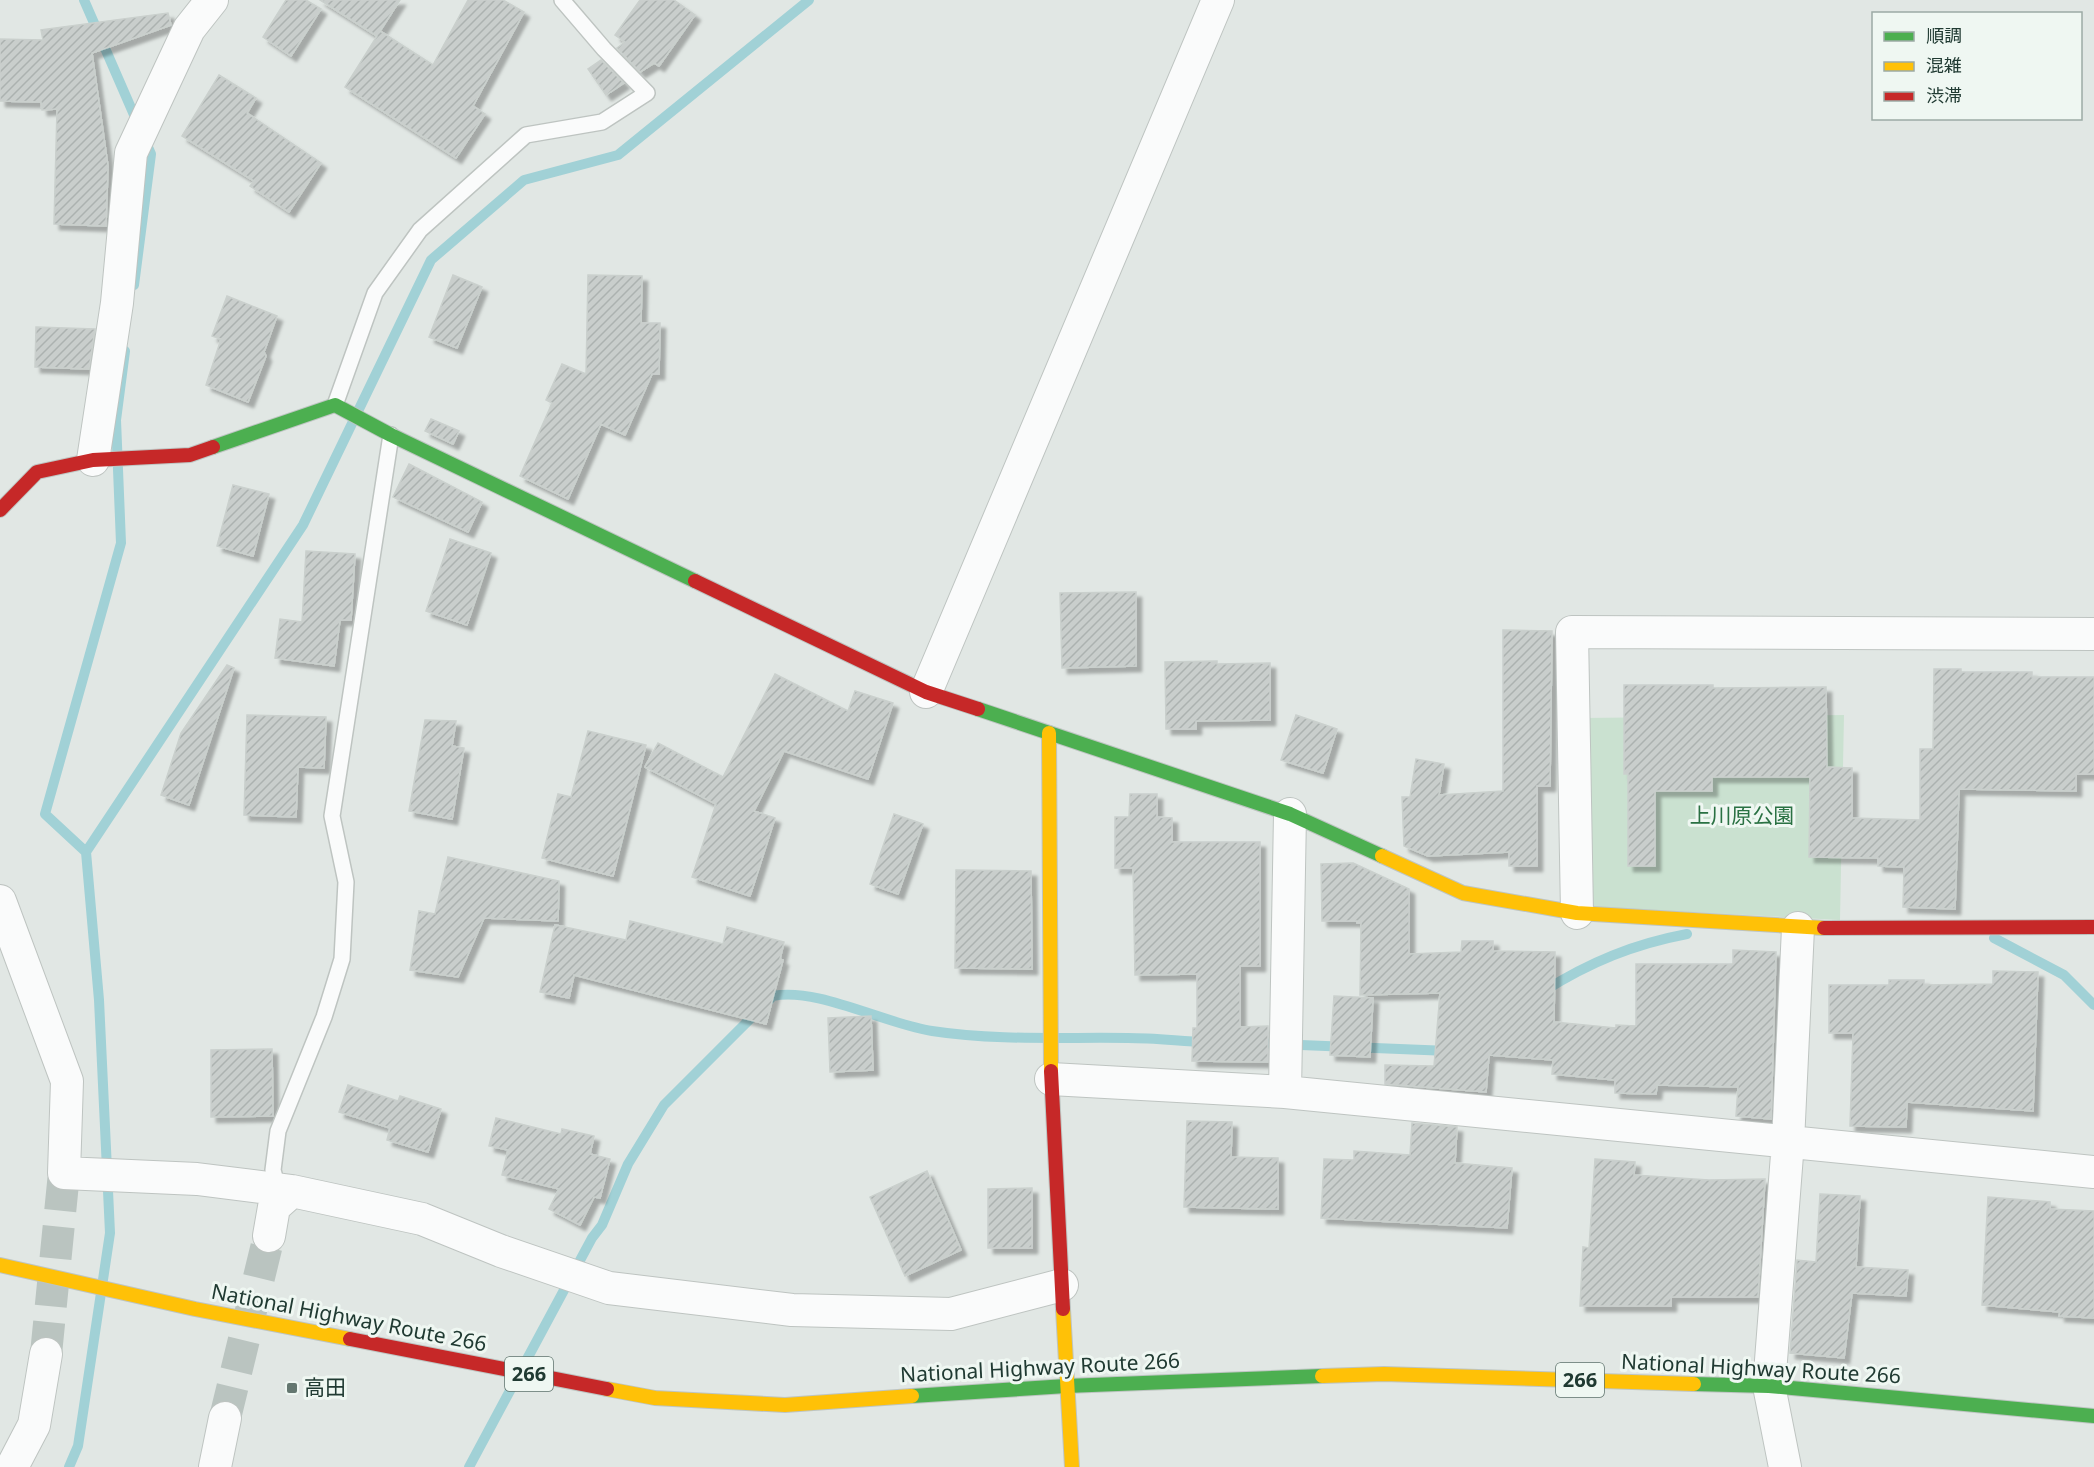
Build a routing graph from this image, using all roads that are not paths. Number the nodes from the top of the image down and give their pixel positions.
1 (212, 0) edge
2 (562, 0) edge
3 (1218, 0) edge
4 (335, 405) junction
5 (391, 435) junction
6 (93, 460) junction
7 (0, 510) edge
8 (2094, 634) edge
9 (926, 692) junction
10 (1049, 734) junction
11 (1290, 814) junction
12 (0, 901) edge
13 (1577, 913) junction
14 (2094, 927) edge
15 (1798, 928) junction
16 (1051, 1079) junction
17 (1285, 1092) junction
18 (1788, 1142) junction
19 (2094, 1172) edge
20 (285, 1190) junction
21 (269, 1236) tunnel mouth
22 (0, 1265) edge
23 (1062, 1285) junction
24 (46, 1354) tunnel mouth
25 (1066, 1386) junction
26 (1769, 1386) junction
27 (2094, 1416) edge
28 (225, 1418) tunnel mouth
29 (12, 1467) edge
30 (215, 1467) edge
31 (1072, 1467) edge
32 (1785, 1467) edge

1 - 6 street
2 - 4 lane
3 - 9 street
4 - 5 main road
4 - 6 main road
5 - 9 main road
5 - 20 lane
6 - 7 main road
8 - 13 street
9 - 10 main road
10 - 11 main road
10 - 16 main road
11 - 13 main road
11 - 17 street
12 - 20 street
13 - 15 main road
14 - 15 main road
15 - 18 street
16 - 17 street
16 - 23 main road
17 - 18 street
18 - 19 street
18 - 26 street
20 - 21 street
20 - 23 street
22 - 25 main road, National Highway Route 266 / 266
23 - 25 main road
24 - 29 street
25 - 26 main road, National Highway Route 266 / 266
25 - 31 main road
26 - 27 main road, National Highway Route 266 / 266
26 - 32 street
28 - 30 street

